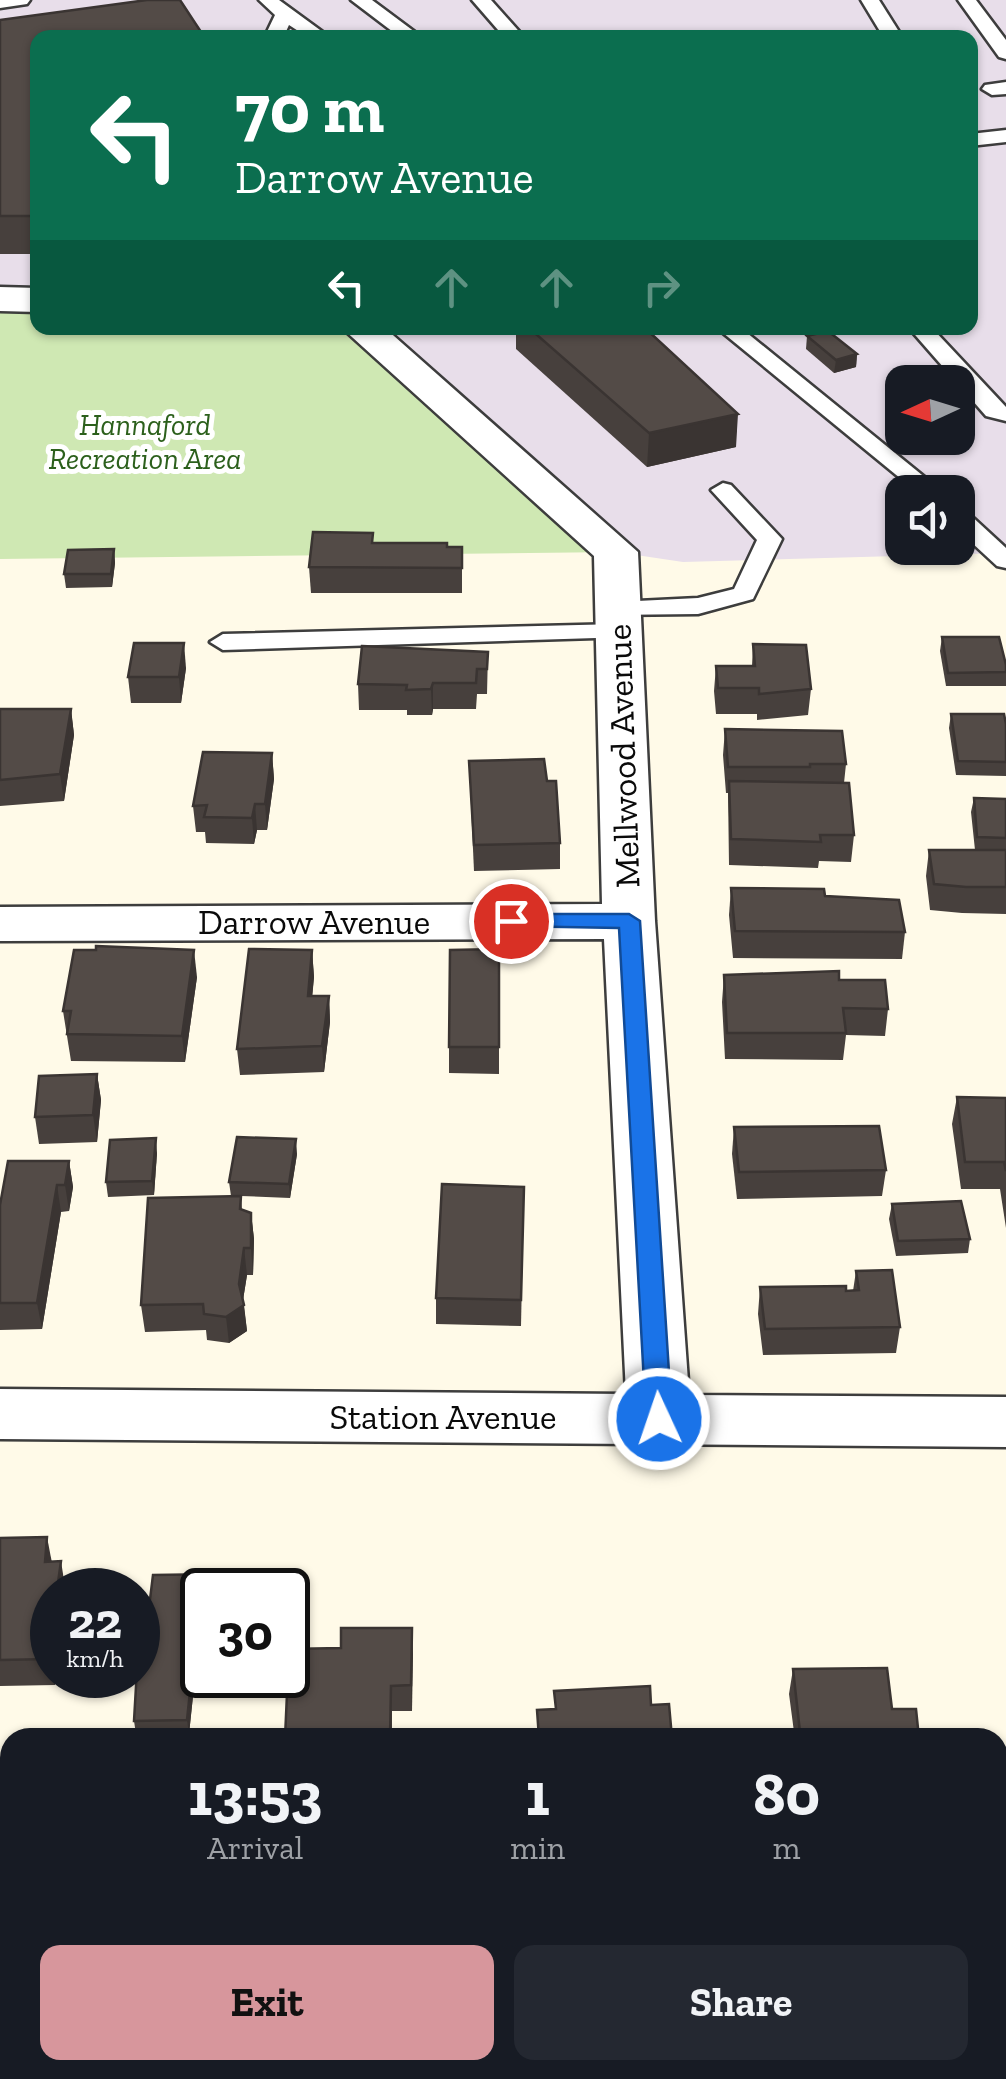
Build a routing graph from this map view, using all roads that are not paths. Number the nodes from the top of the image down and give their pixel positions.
1 (21, 0) edge
2 (268, 0) edge
3 (360, 0) edge
4 (480, 0) edge
5 (870, 0) edge
6 (967, 0) edge
7 (0, 2) edge
8 (285, 14) junction
9 (277, 30) edge
10 (310, 30) edge
11 (403, 30) edge
12 (508, 30) edge
13 (889, 30) edge
14 (1006, 52) edge
15 (1006, 136) edge
16 (978, 139) edge
17 (0, 299) edge
18 (30, 300) edge
19 (370, 335) edge
20 (737, 335) edge
21 (926, 335) edge
22 (1006, 414) edge
23 (910, 475) edge
24 (724, 490) dead end
25 (975, 532) edge
26 (1006, 561) edge
27 (618, 621) junction
28 (223, 642) dead end
29 (629, 921) junction
30 (0, 924) edge
31 (0, 1414) edge
32 (659, 1419) junction
33 (1006, 1422) edge

1 - 7 lane
2 - 8 lane
3 - 11 lane
4 - 12 lane
5 - 13 lane
6 - 14 lane
8 - 9 lane
8 - 10 lane
15 - 16 lane
17 - 18 street
19 - 27 street, Mellwood Avenue
20 - 23 lane
21 - 22 lane
24 - 27 lane
25 - 26 lane
27 - 28 lane
27 - 29 street, Mellwood Avenue
29 - 30 street, Darrow Avenue
29 - 32 street, Mellwood Avenue
31 - 32 street, Station Avenue
32 - 33 street, Station Avenue

